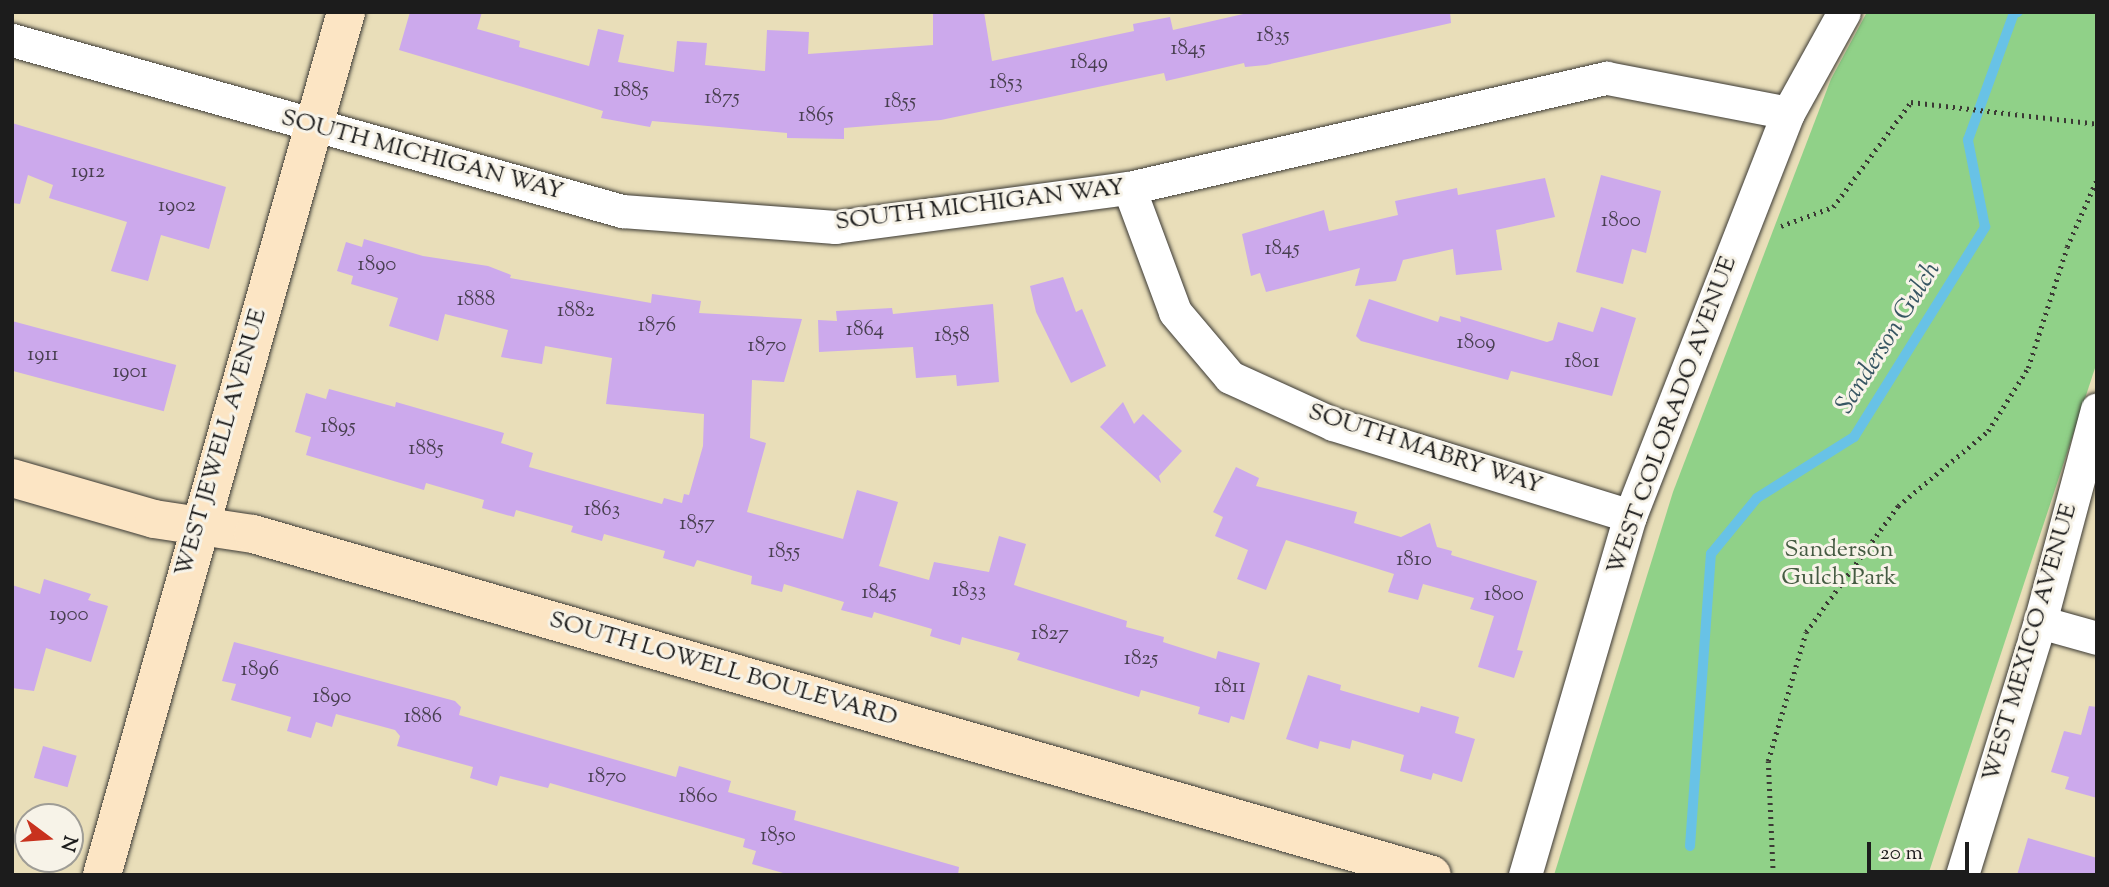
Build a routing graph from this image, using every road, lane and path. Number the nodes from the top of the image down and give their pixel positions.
1 (346, 12) edge
2 (1844, 12) edge
3 (12, 40) edge
4 (1788, 113) junction
5 (2097, 124) edge
6 (312, 127) junction
7 (2097, 179) edge
8 (1129, 188) junction
9 (1738, 242) junction
10 (2097, 410) edge
11 (12, 478) edge
12 (1630, 516) junction
13 (198, 525) junction
14 (2040, 622) junction
15 (2097, 638) edge
16 (102, 875) edge
17 (1432, 875) edge
18 (1525, 875) edge
19 (1773, 875) edge
20 (1962, 875) edge

1 - 6 street, WEST JEWELL AVENUE
2 - 4 street, WEST COLORADO AVENUE
3 - 6 street, SOUTH MICHIGAN WAY
4 - 8 street, SOUTH MICHIGAN WAY
4 - 9 street, WEST COLORADO AVENUE
5 - 9 path
6 - 8 street, SOUTH MICHIGAN WAY
6 - 13 street, WEST JEWELL AVENUE
7 - 19 path
8 - 12 street, SOUTH MABRY WAY
9 - 12 street, WEST COLORADO AVENUE
10 - 14 street, WEST MEXICO AVENUE
11 - 13 street, SOUTH LOWELL BOULEVARD
12 - 18 street, WEST COLORADO AVENUE
13 - 16 street, WEST JEWELL AVENUE
13 - 17 street, SOUTH LOWELL BOULEVARD
14 - 15 street
14 - 20 street, WEST MEXICO AVENUE

